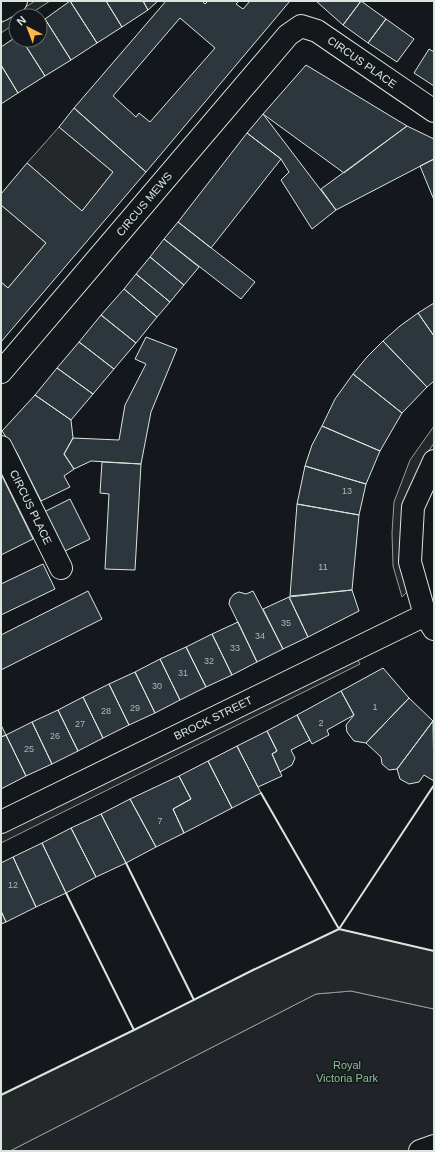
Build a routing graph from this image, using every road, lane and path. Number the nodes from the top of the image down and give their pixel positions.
1 (16, 1) edge
2 (1, 10) edge
3 (288, 35) joint
4 (434, 112) edge
5 (1, 372) edge
6 (1, 447) edge
7 (434, 461) edge
8 (61, 568) dead end
9 (429, 622) edge
10 (1, 822) edge
11 (434, 1146) edge
12 (420, 1151) edge

1 - 2 street
3 - 4 street, CIRCUS PLACE
3 - 5 street, CIRCUS MEWS
6 - 8 street, CIRCUS PLACE
7 - 9 street
9 - 10 street, BROCK STREET
11 - 12 street

